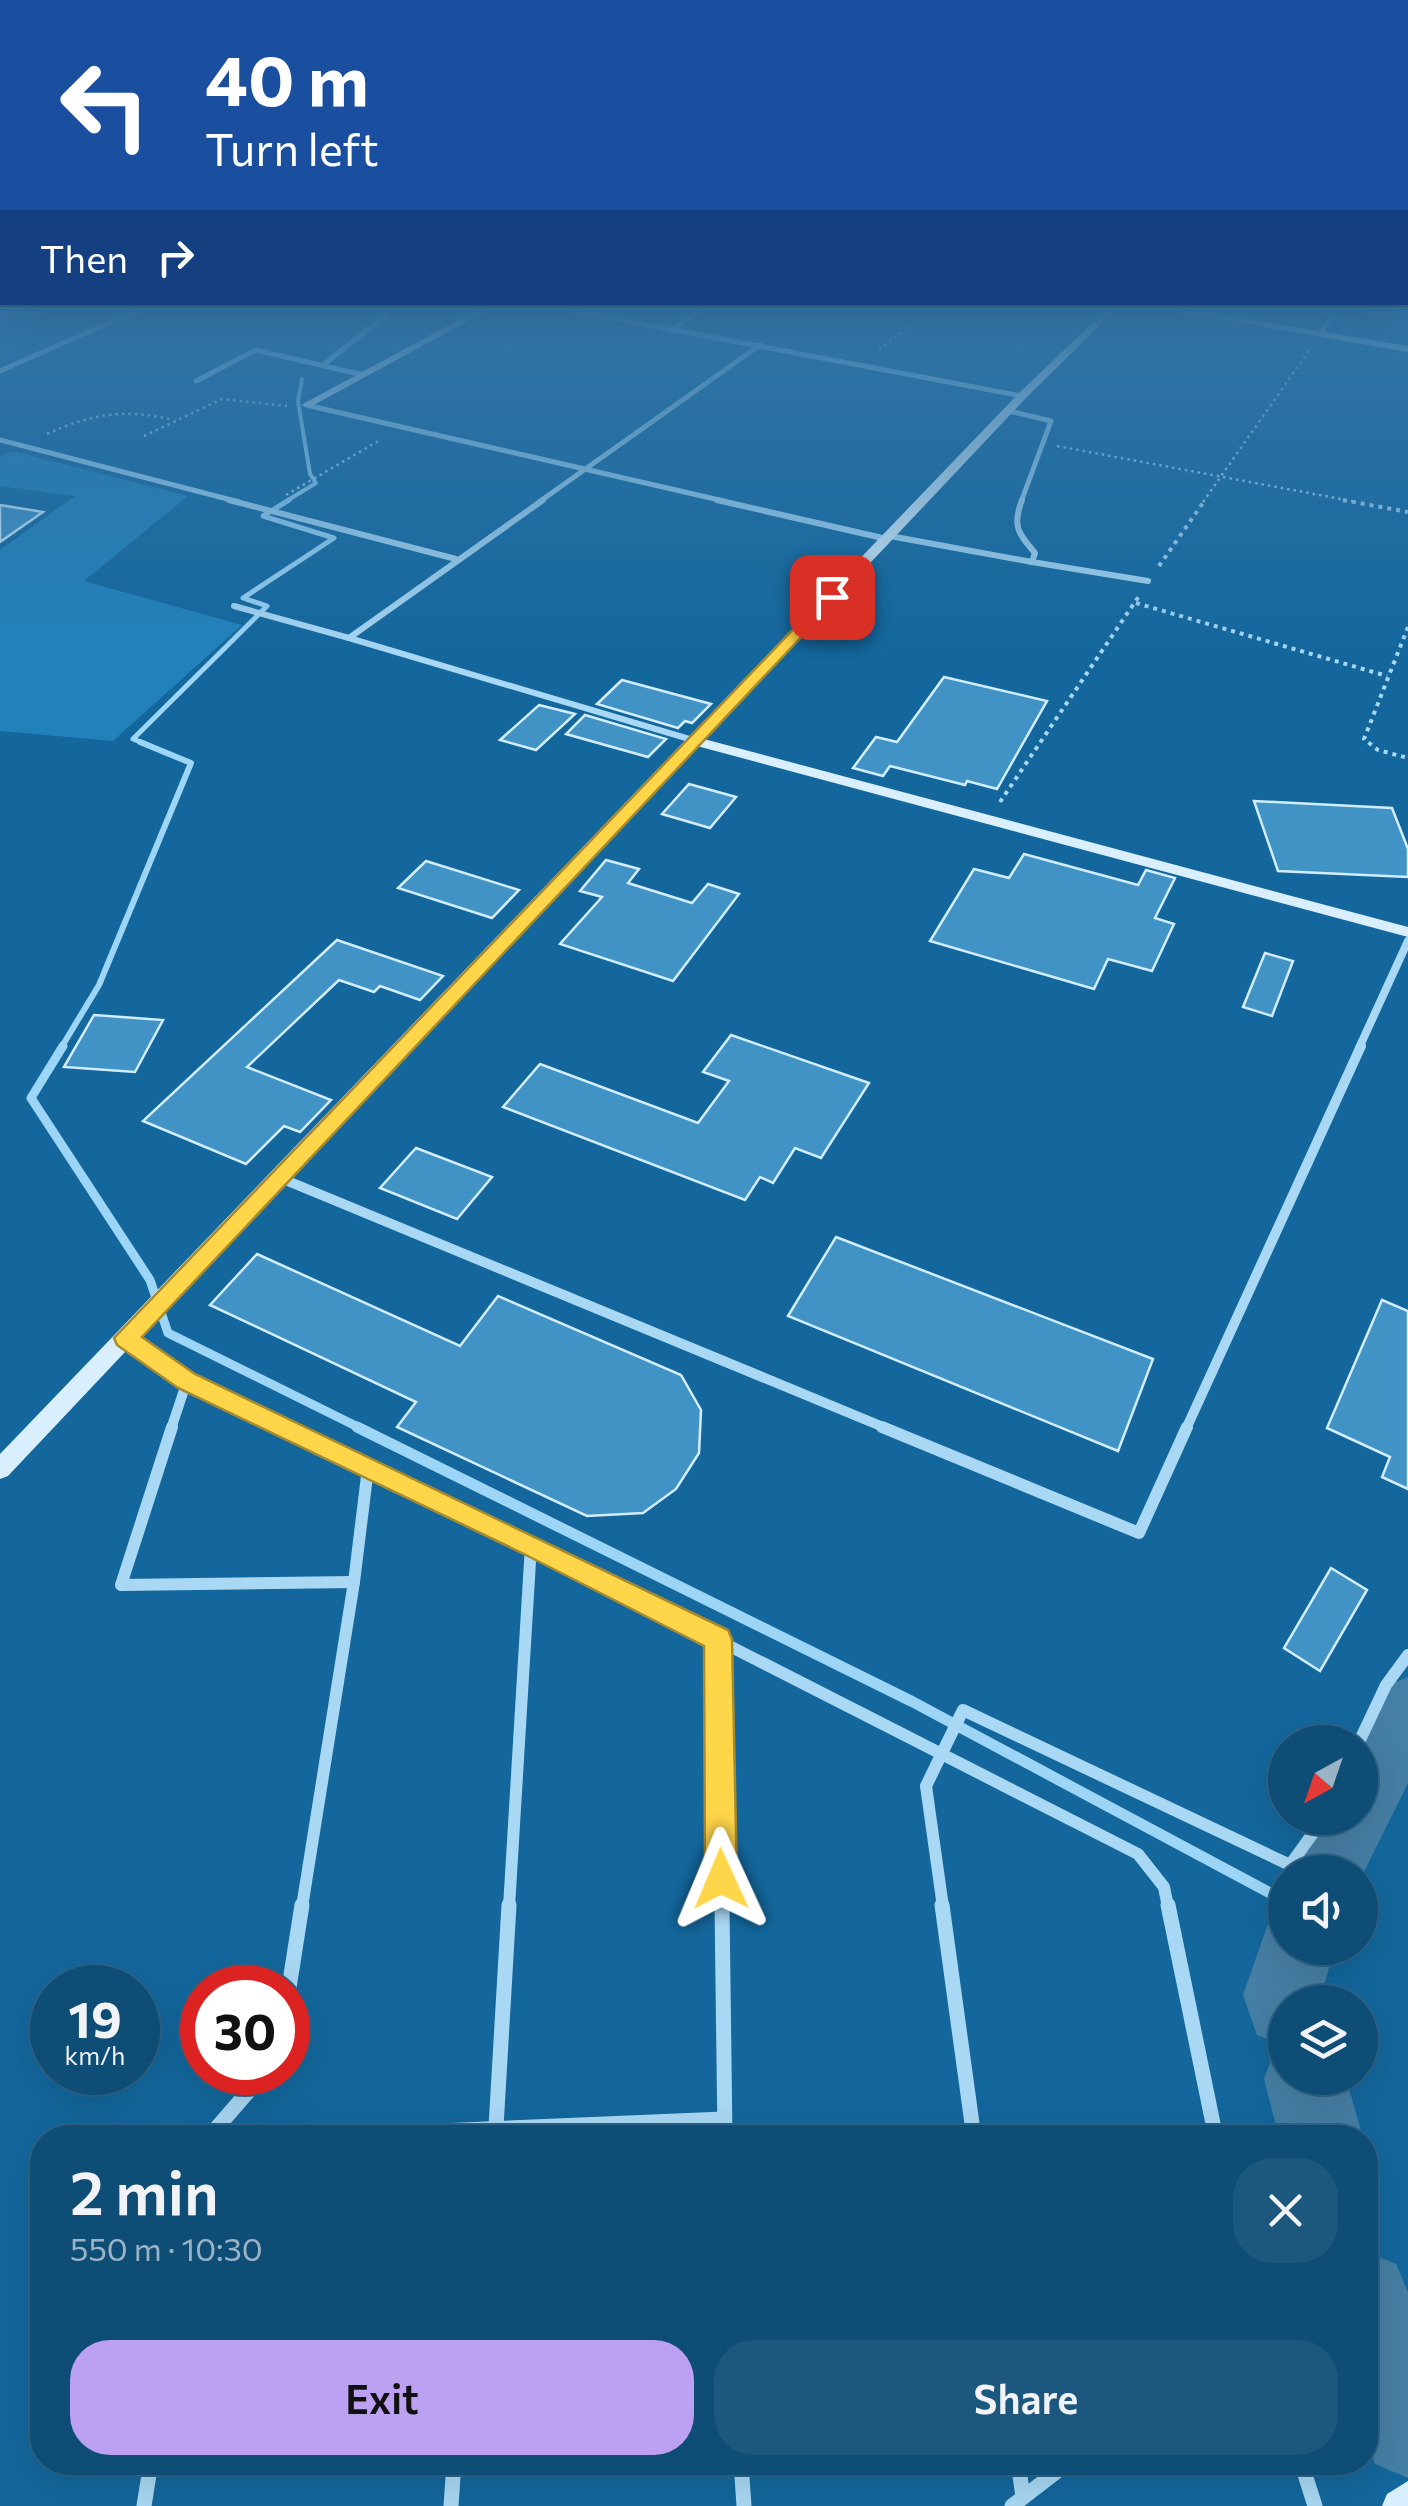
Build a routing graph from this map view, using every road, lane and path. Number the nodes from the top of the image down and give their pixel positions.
1 (67, 425) edge
2 (164, 425) edge
3 (393, 425) edge
4 (646, 425) edge
5 (995, 425) edge
6 (1050, 425) edge
7 (402, 427) junction
8 (144, 436) dead end
9 (0, 440) edge
10 (1042, 443) junction
11 (22, 446) junction
12 (584, 468) junction
13 (262, 509) junction
14 (1408, 512) edge
15 (888, 537) junction
16 (456, 558) junction
17 (1032, 562) junction
18 (1148, 581) dead end
19 (1134, 602) dead end
20 (234, 606) dead end
21 (1408, 626) edge
22 (349, 638) junction
23 (1387, 676) junction
24 (696, 742) junction
25 (1408, 758) edge
26 (1408, 932) edge
27 (1408, 941) edge
28 (277, 1176) junction
29 (126, 1338) junction
30 (187, 1381) junction
31 (0, 1468) edge
32 (368, 1468) junction
33 (531, 1545) junction
34 (354, 1582) junction
35 (718, 1639) junction
36 (1408, 1656) edge
37 (1367, 1725) edge
38 (941, 1756) junction
39 (1312, 1835) edge
40 (293, 1965) edge
41 (245, 2095) edge
42 (724, 2119) junction
43 (219, 2125) edge
44 (492, 2125) edge
45 (617, 2125) edge
46 (724, 2125) edge
47 (972, 2125) edge
48 (1213, 2125) edge
49 (149, 2475) edge
50 (453, 2475) edge
51 (743, 2475) edge
52 (1018, 2475) edge
53 (1052, 2475) edge
54 (1305, 2475) edge
55 (1408, 2498) edge
56 (1017, 2501) edge
57 (144, 2506) edge
58 (451, 2506) edge
59 (744, 2506) edge
60 (1315, 2506) edge
61 (1399, 2506) edge

1 - 11 path
2 - 8 path
3 - 7 street
4 - 12 street
5 - 15 street
6 - 10 street
7 - 12 street
7 - 13 path
9 - 11 street
10 - 14 path
10 - 17 street
11 - 13 street
12 - 15 street
12 - 16 street
13 - 16 street
15 - 17 street
15 - 24 street
16 - 22 street
17 - 18 street
19 - 23 path
20 - 22 street
21 - 23 path
22 - 24 street
23 - 25 path
24 - 26 street
24 - 28 street
27 - 28 street
28 - 29 street
29 - 30 street
29 - 31 street
30 - 32 street
30 - 34 street
32 - 33 street
32 - 34 street
33 - 35 street
33 - 44 street
34 - 40 street
35 - 38 street
35 - 42 street
36 - 37 street
38 - 39 street
38 - 47 street
38 - 48 street
41 - 43 street
42 - 45 street
42 - 46 street
49 - 57 street
50 - 58 street
51 - 59 street
52 - 56 street
53 - 56 street
54 - 60 street
55 - 61 street

